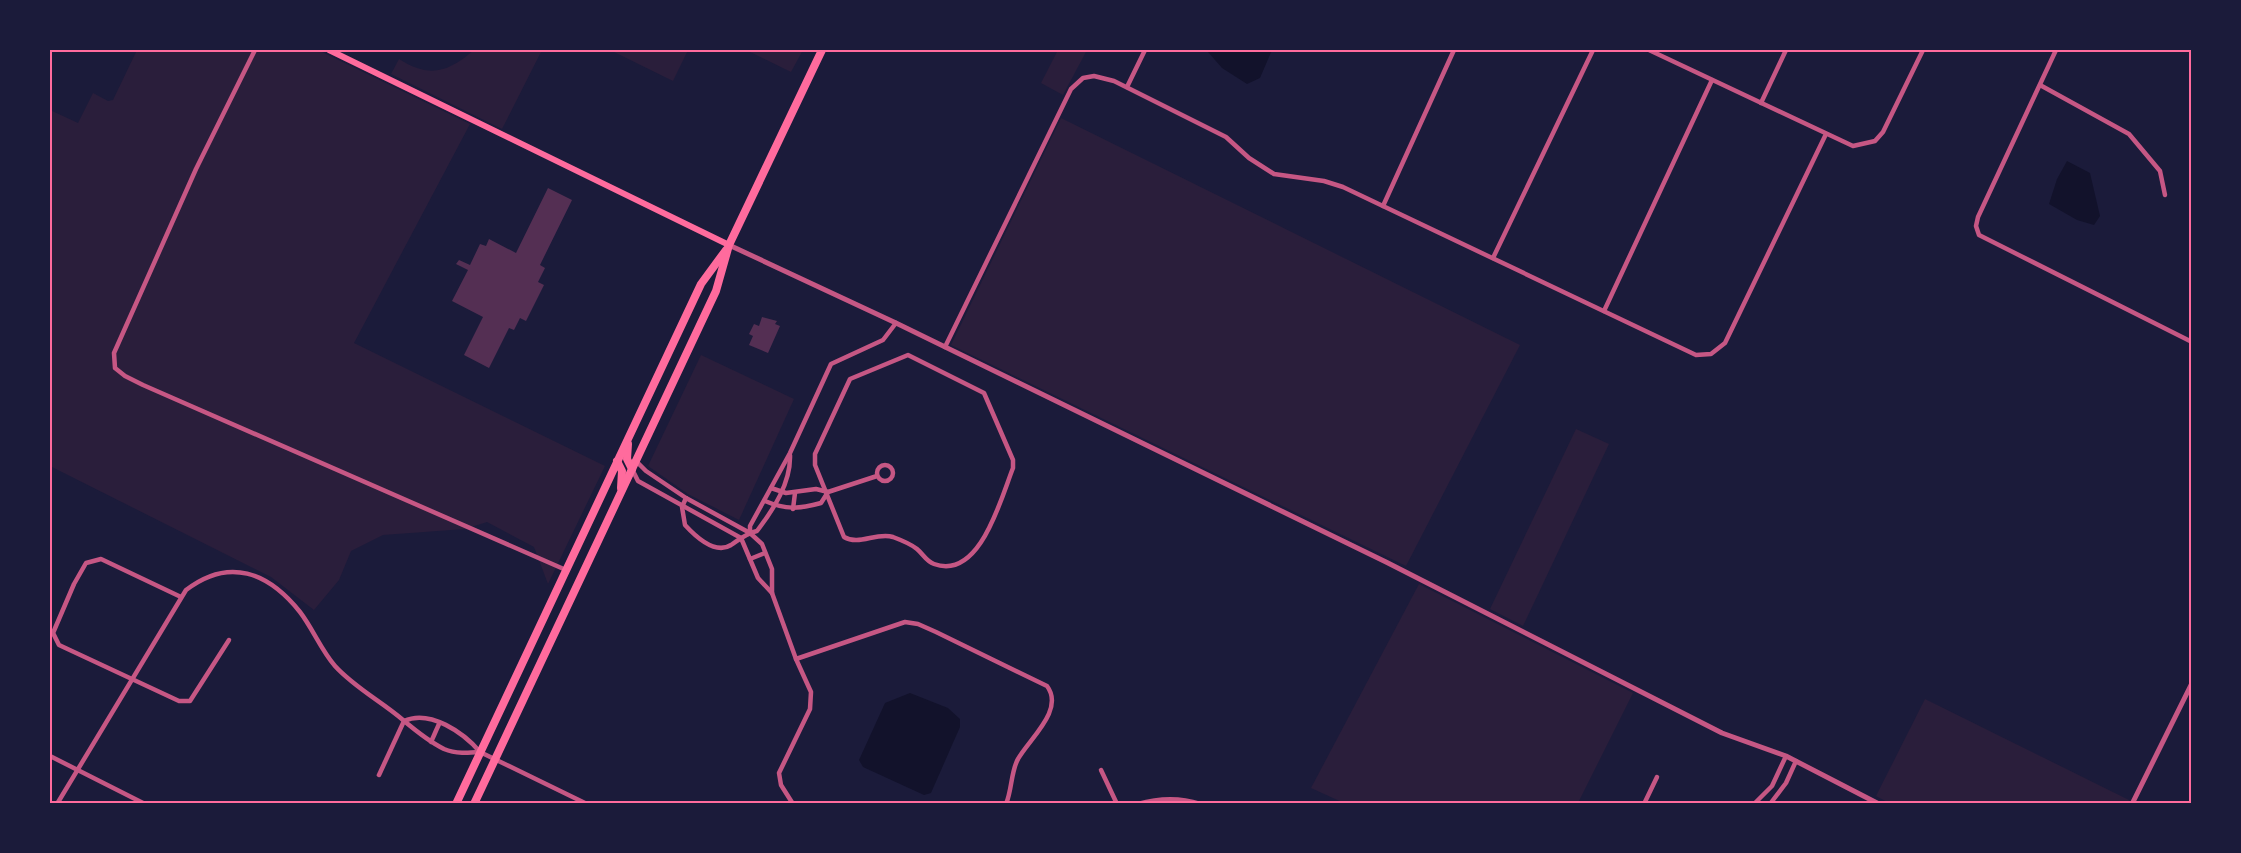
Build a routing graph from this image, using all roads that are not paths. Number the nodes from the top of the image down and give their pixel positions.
1 (255, 50) edge
2 (329, 50) edge
3 (822, 50) edge
4 (1145, 50) edge
5 (1454, 50) edge
6 (1593, 50) edge
7 (1650, 50) edge
8 (1786, 50) edge
9 (1923, 50) edge
10 (2056, 50) edge
11 (1712, 80) junction
12 (2040, 85) junction
13 (1127, 87) junction
14 (1761, 103) junction
15 (1826, 134) junction
16 (2165, 195) dead end
17 (1383, 206) junction
18 (729, 245) junction
19 (1494, 258) junction
20 (1604, 311) junction
21 (896, 323) junction
22 (2192, 342) edge
23 (945, 347) junction
24 (628, 439) junction
25 (790, 453) junction
26 (617, 461) junction
27 (636, 461) junction
28 (632, 469) junction
29 (877, 476) dead end
30 (771, 488) junction
31 (781, 492) junction
32 (828, 492) junction
33 (621, 493) junction
34 (795, 493) junction
35 (686, 498) junction
36 (765, 501) junction
37 (774, 505) junction
38 (682, 507) junction
39 (793, 509) junction
40 (750, 533) junction
41 (741, 538) junction
42 (765, 553) junction
43 (750, 559) junction
44 (566, 570) junction
45 (772, 593) junction
46 (181, 597) junction
47 (229, 640) dead end
48 (796, 658) junction
49 (133, 681) junction
50 (2192, 683) edge
51 (404, 721) junction
52 (439, 724) junction
53 (431, 742) junction
54 (480, 752) junction
55 (50, 756) edge
56 (1786, 756) junction
57 (495, 759) junction
58 (1796, 761) junction
59 (77, 769) junction
60 (1101, 770) dead end
61 (379, 775) dead end
62 (1657, 777) dead end
63 (57, 804) edge
64 (145, 804) edge
65 (456, 804) edge
66 (474, 804) edge
67 (587, 804) edge
68 (793, 804) edge
69 (1006, 804) edge
70 (1117, 804) edge
71 (1138, 804) edge
72 (1200, 804) edge
73 (1644, 804) edge
74 (1754, 804) edge
75 (1770, 804) edge
76 (1879, 804) edge
77 (2132, 804) edge

1 - 44 street
2 - 18 main road
3 - 18 highway
4 - 13 street
5 - 17 street
6 - 19 street
7 - 11 street
8 - 14 street
9 - 15 street
10 - 12 street
11 - 14 street
11 - 20 street
12 - 16 street
12 - 22 street
13 - 17 street
13 - 23 street
14 - 15 street
15 - 20 street
17 - 19 street
18 - 21 street
18 - 24 highway
18 - 27 highway
19 - 20 street
21 - 23 street
21 - 25 street
23 - 56 street
24 - 26 highway
24 - 28 highway
25 - 30 street
25 - 31 street
26 - 33 highway
26 - 44 highway
27 - 28 highway
27 - 35 street
28 - 33 highway
28 - 38 street
29 - 32 street
30 - 31 street
30 - 36 street
31 - 34 street
31 - 37 street
32 - 32 street
32 - 34 street
32 - 39 street
33 - 57 highway
34 - 39 street
35 - 38 street
35 - 40 street
36 - 37 street
36 - 40 street
37 - 39 street
37 - 40 street
38 - 41 street
38 - 41 street
40 - 41 street
40 - 42 street
41 - 43 street
42 - 43 street
42 - 45 street
43 - 45 street
44 - 54 highway
45 - 48 street
46 - 49 street
46 - 49 street
46 - 51 street
47 - 49 street
48 - 68 street
48 - 69 street
49 - 59 street
50 - 77 street
51 - 52 street
51 - 53 street
51 - 61 street
52 - 53 street
52 - 54 street
53 - 54 street
54 - 57 street
54 - 65 highway
55 - 59 street
56 - 58 street
56 - 74 street
57 - 66 highway
57 - 67 street
58 - 75 street
58 - 76 street
59 - 63 street
59 - 64 street
60 - 70 street
62 - 73 street
71 - 72 street

